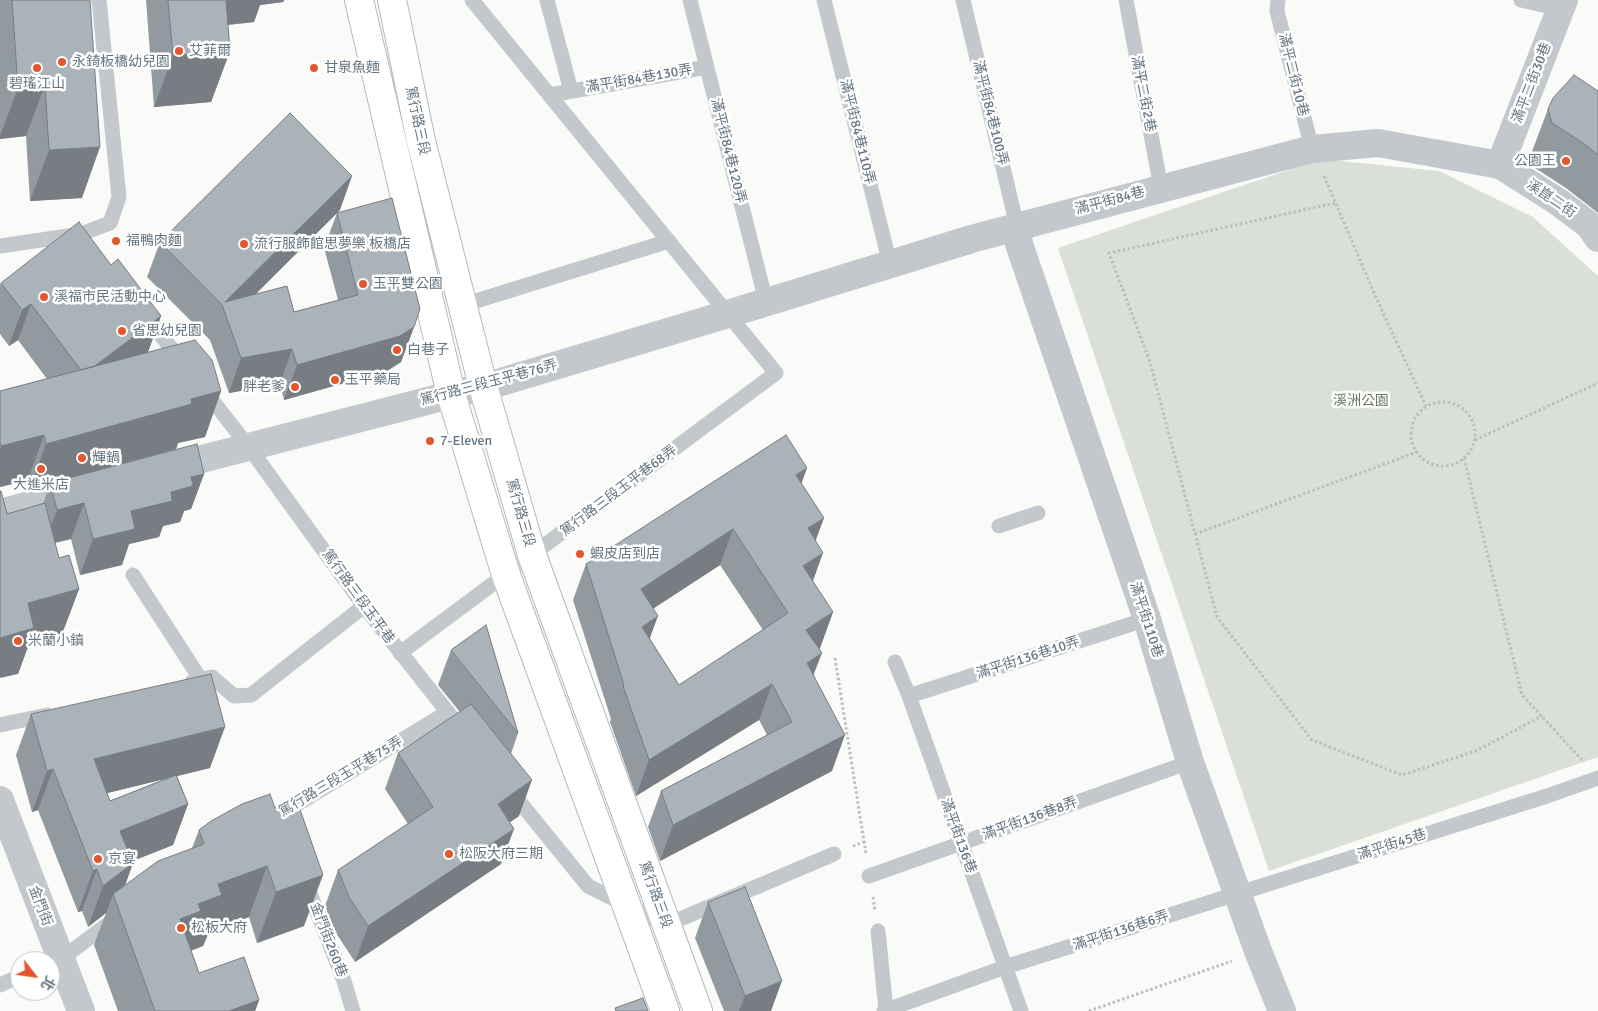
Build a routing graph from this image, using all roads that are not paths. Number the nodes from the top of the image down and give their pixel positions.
1 (99, 0) edge
2 (360, 0) edge
3 (392, 0) edge
4 (472, 0) edge
5 (547, 0) edge
6 (690, 0) edge
7 (824, 0) edge
8 (963, 0) edge
9 (1126, 0) edge
10 (1278, 0) edge
11 (1521, 0) edge
12 (1562, 5) edge
13 (707, 67) junction
14 (571, 91) junction
15 (550, 95) junction
16 (1316, 159) junction
17 (1500, 166) junction
18 (1161, 188) junction
19 (1017, 226) junction
20 (81, 234) junction
21 (1598, 238) edge
22 (668, 241) junction
23 (0, 246) edge
24 (93, 249) edge
25 (59, 250) edge
26 (890, 264) junction
27 (135, 302) edge
28 (766, 302) junction
29 (464, 305) junction
30 (728, 314) junction
31 (483, 386) junction
32 (452, 394) junction
33 (248, 446) junction
34 (135, 476) edge
35 (107, 484) edge
36 (0, 513) edge
37 (1038, 513) dead end
38 (1000, 526) dead end
39 (532, 555) junction
40 (133, 575) dead end
41 (506, 575) junction
42 (364, 606) junction
43 (1147, 619) junction
44 (400, 653) junction
45 (895, 662) dead end
46 (207, 679) junction
47 (182, 684) edge
48 (909, 696) junction
49 (58, 712) edge
50 (448, 712) junction
51 (0, 725) edge
52 (472, 742) edge
53 (1190, 762) junction
54 (1598, 778) edge
55 (502, 780) edge
56 (0, 800) edge
57 (278, 819) edge
58 (960, 844) junction
59 (834, 854) dead end
60 (301, 870) edge
61 (869, 876) road end
62 (1238, 894) junction
63 (626, 906) junction
64 (124, 912) edge
65 (666, 926) junction
66 (878, 931) road end
67 (52, 951) edge
68 (60, 959) edge
69 (1005, 968) junction
70 (60, 970) edge
71 (1276, 1009) edge
72 (81, 1011) edge
73 (353, 1011) edge
74 (665, 1011) edge
75 (698, 1011) edge
76 (885, 1011) edge
77 (1021, 1011) edge

1 - 20 lane
2 - 32 street, 篤行路三段
3 - 29 street, 篤行路三段
4 - 15 lane
5 - 14 lane, 滿平街84巷130弄
6 - 13 lane, 滿平街84巷120弄
7 - 26 lane, 滿平街84巷110弄
8 - 19 lane, 滿平街84巷100弄
9 - 18 lane, 滿平二街2巷
10 - 16 lane, 滿平二街10巷
11 - 12 lane
12 - 17 street, 滿平二街30巷
13 - 14 lane, 滿平街84巷130弄
13 - 28 lane, 滿平街84巷120弄
14 - 15 lane, 滿平街84巷130弄
15 - 22 lane
16 - 17 street, 滿平街84巷
16 - 18 street, 滿平街84巷
17 - 21 street, 溪崑二街
18 - 19 street, 滿平街84巷
19 - 26 street, 滿平街84巷
19 - 43 street, 滿平街110巷
20 - 23 lane
20 - 24 lane
20 - 25 lane
22 - 29 lane
22 - 30 lane
26 - 28 street, 滿平街84巷
27 - 33 lane, 篤行路三段玉平巷
28 - 30 street, 滿平街84巷
29 - 31 street, 篤行路三段
30 - 31 street, 篤行路三段玉平巷76弄
30 - 39 lane, 篤行路三段玉平巷68弄
31 - 32 street, 篤行路三段玉平巷76弄
31 - 39 street, 篤行路三段
32 - 33 street, 篤行路三段玉平巷76弄
32 - 41 street, 篤行路三段
33 - 34 street, 篤行路三段玉平巷76弄
33 - 42 lane, 篤行路三段玉平巷
35 - 36 street
37 - 38 lane
39 - 41 lane, 篤行路三段玉平巷68弄
39 - 65 street, 篤行路三段
40 - 46 lane
41 - 44 lane, 篤行路三段玉平巷68弄
41 - 63 street, 篤行路三段
42 - 44 lane, 篤行路三段玉平巷
42 - 46 lane
43 - 48 lane, 滿平街136巷10弄
43 - 53 street, 滿平街110巷
44 - 50 lane, 篤行路三段玉平巷
45 - 48 lane, 滿平街136巷
46 - 47 lane
48 - 58 lane, 滿平街136巷
49 - 51 lane
50 - 52 lane, 篤行路三段玉平巷
50 - 57 lane, 篤行路三段玉平巷75弄
53 - 58 lane, 滿平街136巷8弄
53 - 62 street, 滿平街110巷
54 - 62 lane, 滿平街45巷
55 - 63 lane
56 - 67 street, 金門街
58 - 61 lane, 滿平街136巷8弄
58 - 69 lane, 滿平街136巷
59 - 65 lane
60 - 73 lane, 金門街260巷
62 - 69 lane, 滿平街136巷6弄
62 - 71 street, 滿平街110巷
63 - 65 lane
63 - 74 street, 篤行路三段
64 - 68 lane
65 - 75 street, 篤行路三段
66 - 76 lane
69 - 76 lane, 滿平街136巷6弄
69 - 77 lane, 滿平街136巷
70 - 72 street, 金門街

